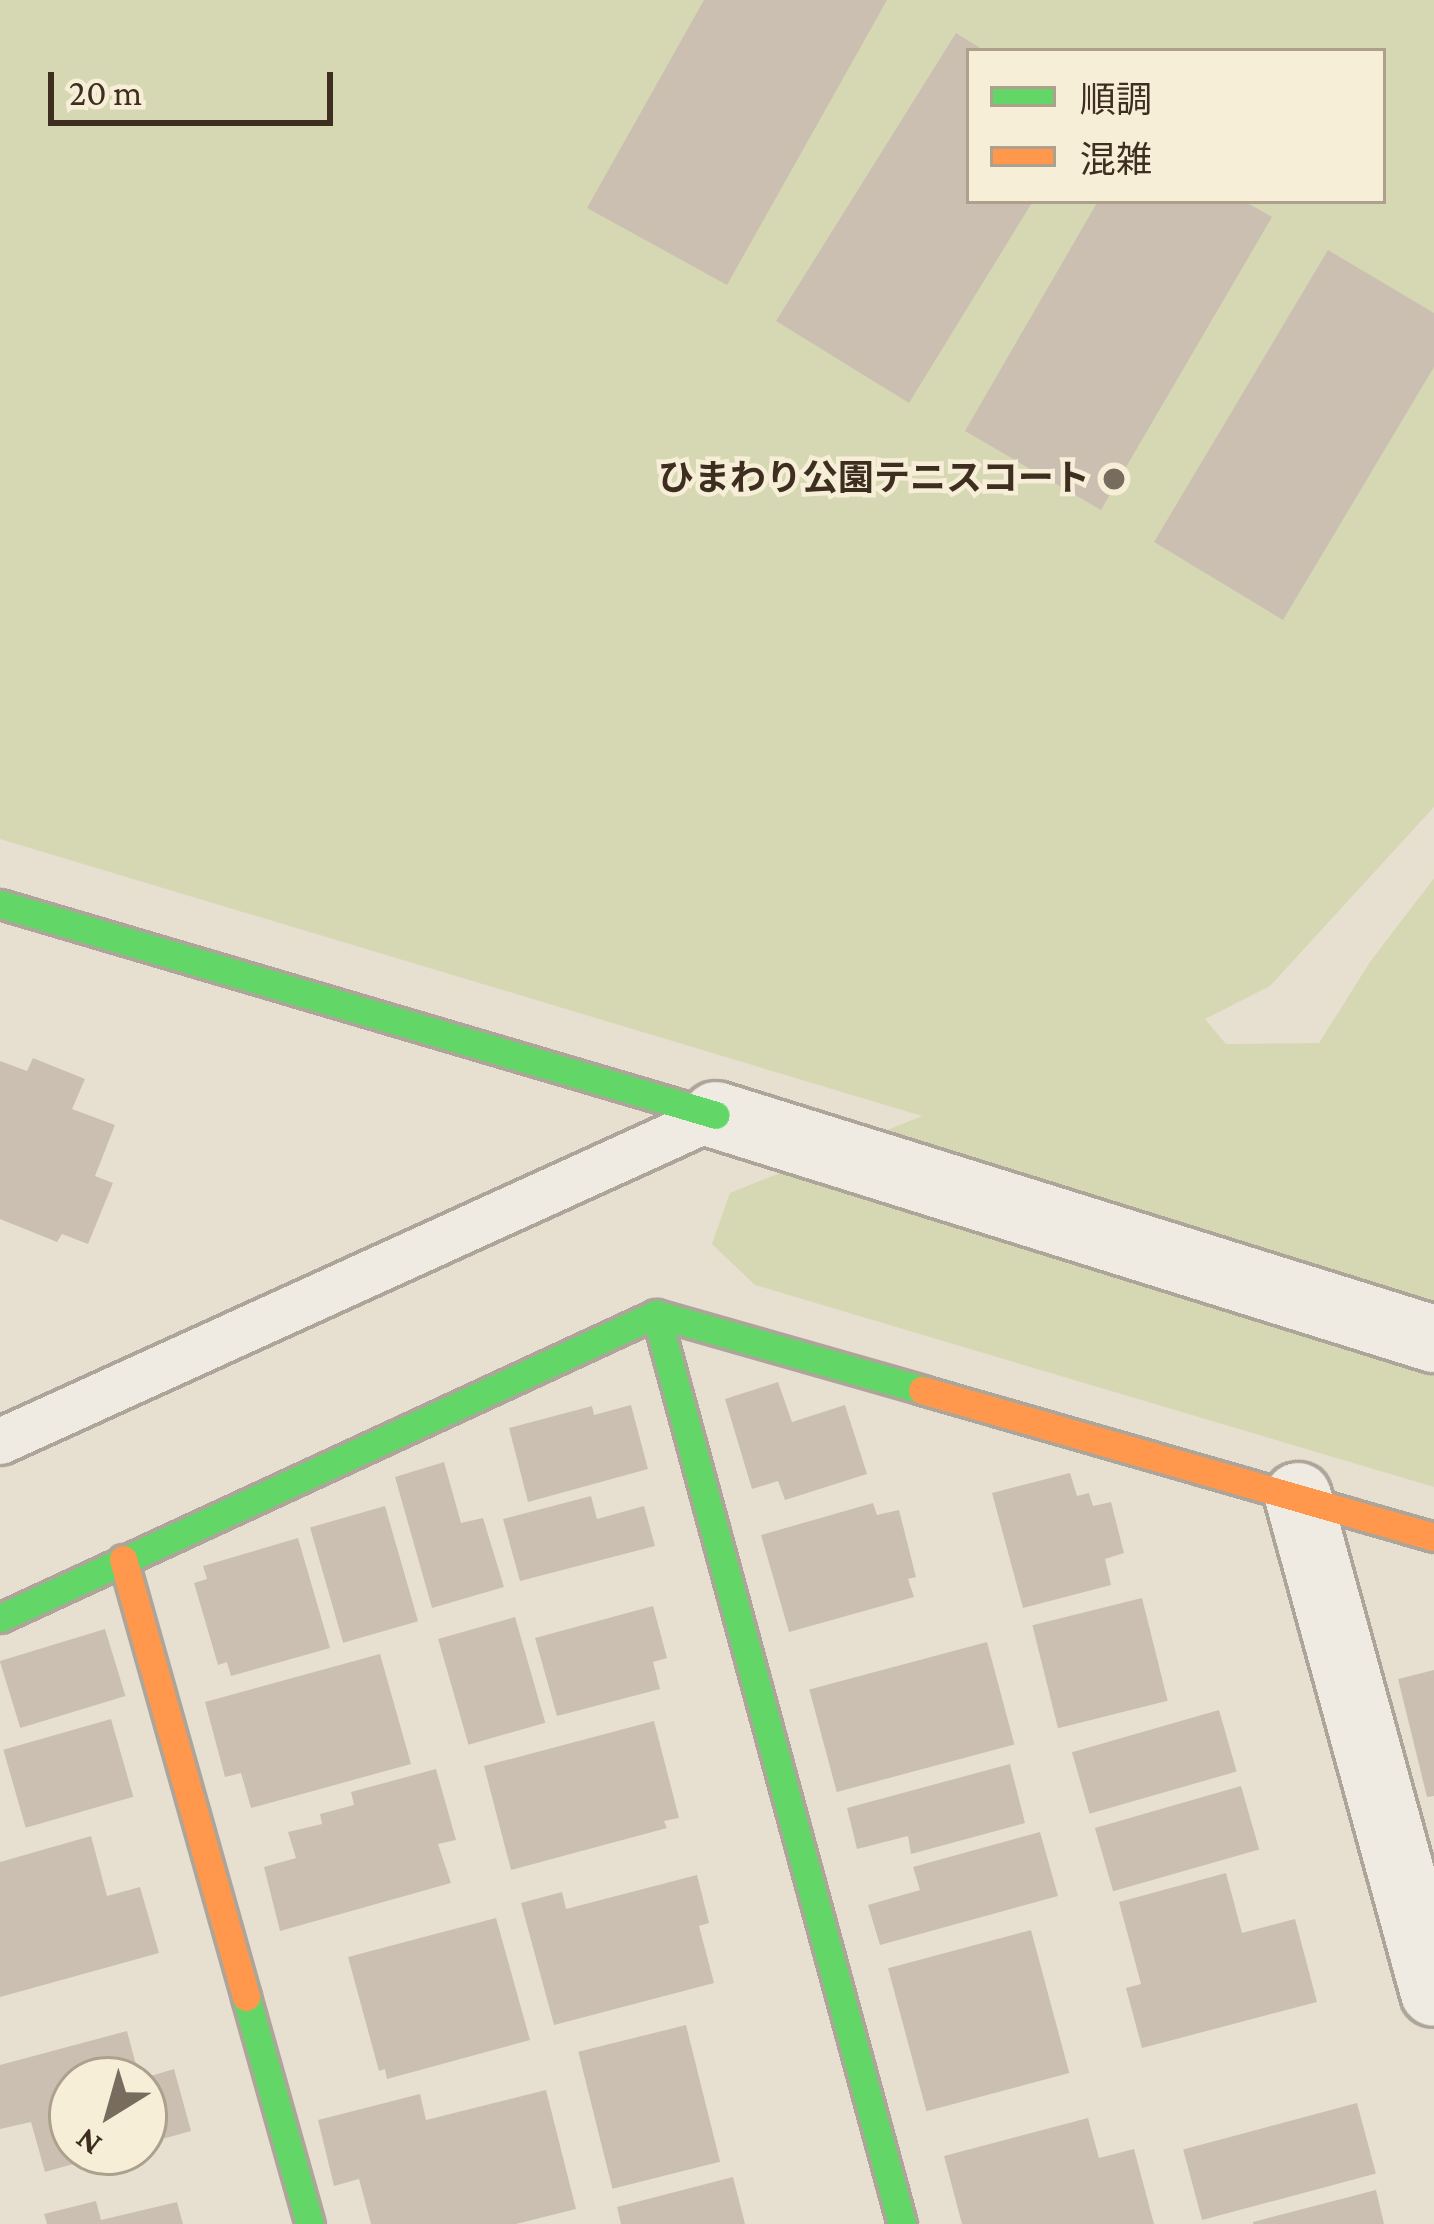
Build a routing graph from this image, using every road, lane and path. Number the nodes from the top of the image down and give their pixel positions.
1 (0, 904) edge
2 (716, 1115) junction
3 (656, 1314) junction
4 (1434, 1339) edge
5 (0, 1441) edge
6 (1298, 1496) junction
7 (1434, 1537) edge
8 (123, 1559) junction
9 (0, 1618) edge
10 (1434, 1993) edge
11 (310, 2224) edge
12 (902, 2224) edge

1 - 2 street
2 - 4 street
2 - 5 lane
3 - 6 street
3 - 8 street
3 - 12 street
6 - 7 street
6 - 10 street
8 - 9 street
8 - 11 street

